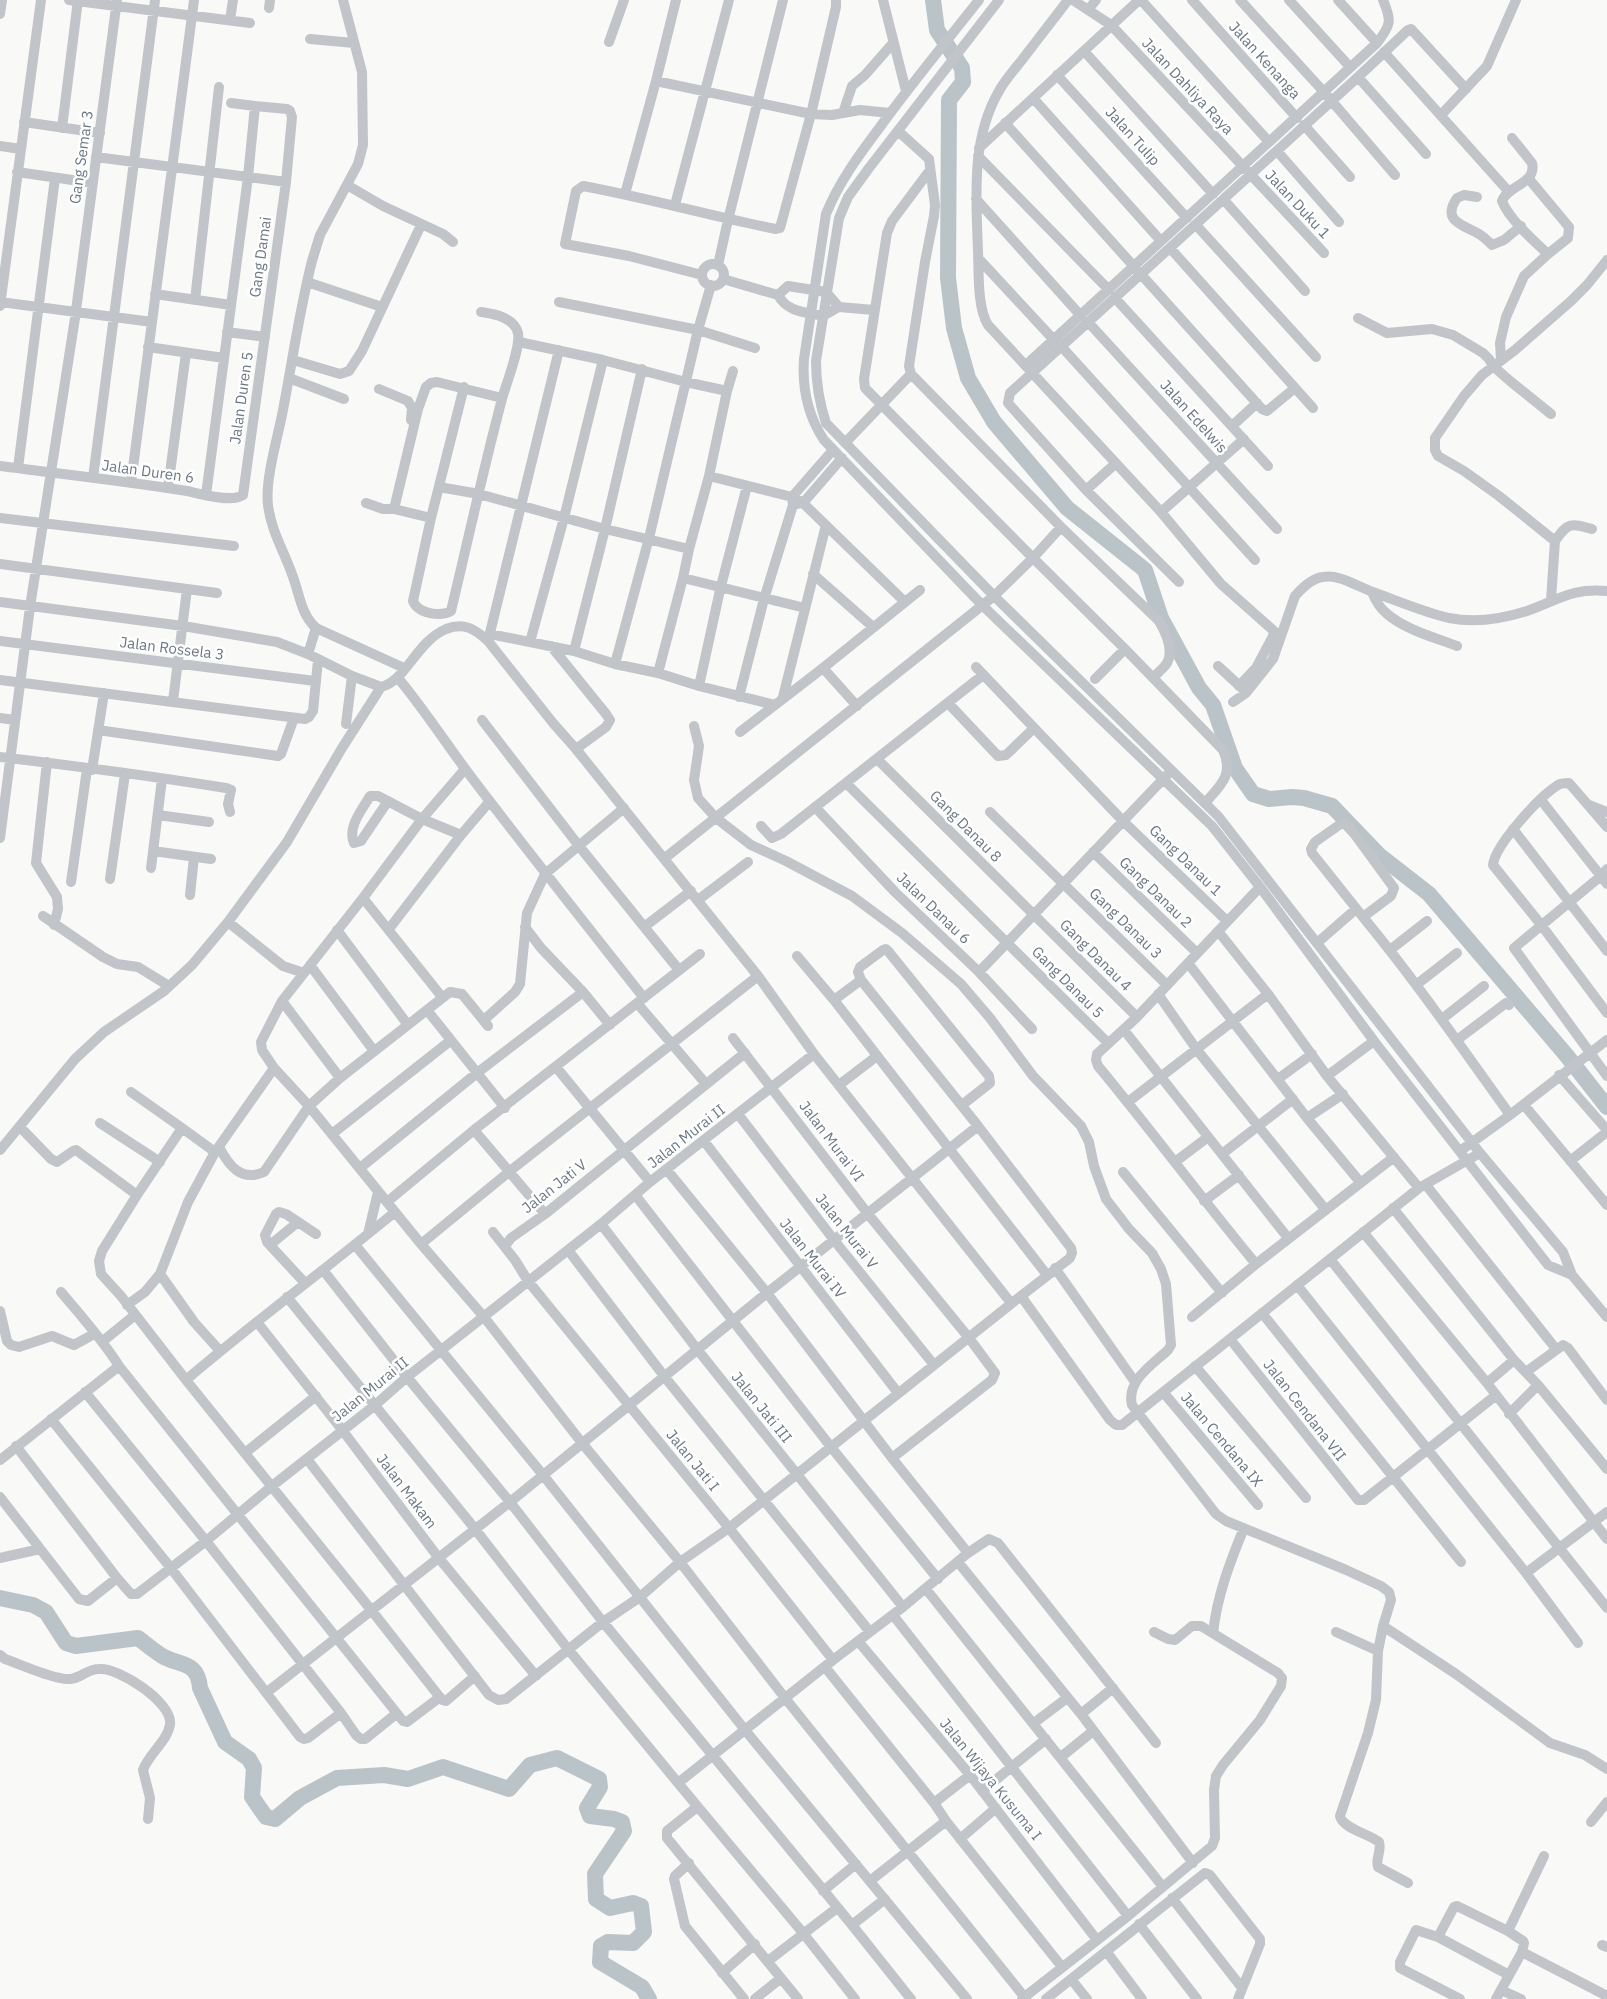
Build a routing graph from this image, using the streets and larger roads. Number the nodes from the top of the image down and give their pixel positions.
1 (2, 0) edge
2 (41, 0) edge
3 (75, 0) edge
4 (155, 0) edge
5 (194, 0) edge
6 (233, 0) edge
7 (343, 0) edge
8 (624, 0) edge
9 (676, 0) edge
10 (729, 0) edge
11 (783, 0) edge
12 (836, 0) edge
13 (883, 0) edge
14 (979, 0) edge
15 (999, 0) edge
16 (1068, 0) edge
17 (1073, 0) edge
18 (1096, 0) edge
19 (1140, 0) edge
20 (1192, 0) edge
21 (1240, 0) edge
22 (1289, 0) edge
23 (1338, 0) edge
24 (1383, 0) edge
25 (1516, 0) edge
26 (117, 3) edge
27 (1088, 10) junction
28 (154, 12) junction
29 (0, 14) edge
30 (192, 15) junction
31 (230, 20) junction
32 (250, 23) dead end
33 (1110, 25) junction
34 (957, 28) junction
35 (310, 39) dead end
36 (969, 41) junction
37 (609, 42) dead end
38 (354, 43) junction
39 (1377, 43) junction
40 (894, 44) junction
41 (1084, 51) junction
42 (1384, 52) junction
43 (1350, 67) junction
44 (1057, 75) junction
45 (1358, 77) junction
46 (656, 81) junction
47 (219, 88) dead end
48 (1466, 89) junction
49 (906, 91) junction
50 (706, 92) junction
51 (1324, 92) junction
52 (1033, 98) junction
53 (1331, 101) junction
54 (231, 103) dead end
55 (758, 104) junction
56 (255, 106) junction
57 (843, 113) junction
58 (890, 113) junction
59 (811, 114) junction
60 (1441, 115) junction
61 (24, 122) junction
62 (1300, 122) junction
63 (1005, 123) junction
64 (62, 128) junction
65 (898, 131) junction
66 (100, 133) junction
67 (1512, 138) dead end
68 (1269, 142) junction
69 (0, 146) edge
70 (20, 149) junction
71 (1277, 151) junction
72 (978, 153) junction
73 (1426, 154) dead end
74 (96, 157) junction
75 (135, 162) junction
76 (1243, 166) junction
77 (172, 167) junction
78 (930, 170) junction
79 (17, 172) junction
80 (209, 172) junction
81 (1251, 175) junction
82 (1395, 175) dead end
83 (248, 177) junction
84 (1350, 177) dead end
85 (55, 178) junction
86 (1529, 179) junction
87 (286, 182) junction
88 (93, 183) junction
89 (347, 185) junction
90 (1509, 192) junction
91 (625, 194) junction
92 (1213, 194) junction
93 (1477, 197) dead end
94 (976, 199) junction
95 (1224, 200) junction
96 (675, 205) junction
97 (1187, 218) junction
98 (728, 220) junction
99 (1340, 222) dead end
100 (421, 225) junction
101 (1196, 225) junction
102 (1521, 226) junction
103 (454, 242) dead end
104 (1166, 245) junction
105 (1324, 253) dead end
106 (1548, 254) junction
107 (978, 258) junction
108 (1607, 260) edge
109 (718, 265) junction
110 (1138, 270) junction
111 (702, 275) junction
112 (723, 279) junction
113 (307, 282) junction
114 (711, 285) junction
115 (814, 289) junction
116 (1305, 290) dead end
117 (826, 292) junction
118 (155, 294) junction
119 (1112, 294) junction
120 (778, 295) junction
121 (195, 300) junction
122 (559, 302) dead end
123 (0, 303) edge
124 (231, 305) junction
125 (39, 307) junction
126 (382, 307) junction
127 (839, 307) junction
128 (874, 310) junction
129 (76, 312) junction
130 (480, 312) dead end
131 (810, 314) junction
132 (823, 316) junction
133 (115, 317) junction
134 (1358, 318) dead end
135 (1084, 319) junction
136 (152, 322) junction
137 (698, 330) junction
138 (227, 332) junction
139 (265, 337) junction
140 (519, 342) junction
141 (1058, 343) junction
142 (148, 347) junction
143 (755, 348) dead end
144 (559, 350) junction
145 (186, 353) junction
146 (1316, 357) dead end
147 (224, 358) junction
148 (292, 360) junction
149 (603, 360) junction
150 (1497, 362) junction
151 (642, 369) junction
152 (1029, 369) junction
153 (734, 371) dead end
154 (911, 374) junction
155 (289, 378) junction
156 (686, 382) junction
157 (464, 388) junction
158 (1295, 388) junction
159 (379, 389) dead end
160 (727, 391) junction
161 (502, 398) junction
162 (344, 399) dead end
163 (1257, 403) junction
164 (881, 404) junction
165 (1313, 408) dead end
166 (1551, 414) dead end
167 (415, 422) junction
168 (1232, 426) junction
169 (833, 431) junction
170 (1244, 439) junction
171 (824, 440) junction
172 (845, 443) junction
173 (833, 450) junction
174 (842, 458) junction
175 (1217, 463) junction
176 (1115, 464) junction
177 (0, 466) edge
178 (1268, 466) dead end
179 (18, 468) junction
180 (52, 474) junction
181 (709, 476) junction
182 (93, 478) junction
183 (131, 483) junction
184 (747, 486) junction
185 (439, 487) junction
186 (168, 488) junction
187 (1189, 488) junction
188 (1086, 490) junction
189 (478, 494) junction
190 (206, 495) junction
191 (239, 498) joint
192 (796, 502) junction
193 (366, 503) dead end
194 (520, 506) junction
195 (394, 509) junction
196 (1161, 512) junction
197 (0, 518) edge
198 (431, 518) junction
199 (564, 518) junction
200 (43, 524) junction
201 (826, 526) junction
202 (1060, 526) junction
203 (605, 529) junction
204 (1277, 529) dead end
205 (1592, 529) dead end
206 (649, 538) junction
207 (1555, 541) junction
208 (234, 546) dead end
209 (689, 549) junction
210 (1032, 558) junction
211 (1255, 560) dead end
212 (0, 564) edge
213 (36, 570) junction
214 (813, 574) junction
215 (684, 578) junction
216 (1179, 582) dead end
217 (721, 588) junction
218 (187, 589) junction
219 (920, 590) dead end
220 (1607, 591) edge
221 (1372, 592) junction
222 (217, 593) dead end
223 (994, 596) junction
224 (764, 599) junction
225 (1551, 600) junction
226 (0, 602) edge
227 (905, 602) junction
228 (982, 605) junction
229 (30, 607) junction
230 (805, 608) junction
231 (183, 626) junction
232 (872, 627) junction
233 (316, 628) junction
234 (489, 637) junction
235 (0, 641) edge
236 (530, 642) junction
237 (25, 645) junction
238 (551, 646) junction
239 (1457, 646) dead end
240 (1125, 649) junction
241 (574, 651) junction
242 (308, 654) junction
243 (318, 660) junction
244 (178, 664) junction
245 (615, 664) junction
246 (1218, 666) dead end
247 (404, 668) junction
248 (823, 668) junction
249 (658, 673) junction
250 (352, 676) junction
251 (398, 678) junction
252 (1153, 678) junction
253 (1096, 679) dead end
254 (0, 680) edge
255 (315, 681) junction
256 (20, 682) junction
257 (699, 686) junction
258 (381, 687) junction
259 (1243, 689) junction
260 (104, 693) junction
261 (740, 697) junction
262 (783, 697) junction
263 (173, 701) junction
264 (1233, 702) dead end
265 (948, 703) junction
266 (775, 704) junction
267 (857, 706) junction
268 (0, 718) edge
269 (294, 718) junction
270 (15, 720) junction
271 (482, 720) dead end
272 (346, 724) dead end
273 (694, 726) dead end
274 (1033, 728) junction
275 (98, 730) junction
276 (740, 732) dead end
277 (576, 749) junction
278 (5, 758) edge
279 (876, 759) junction
280 (47, 762) junction
281 (90, 769) junction
282 (465, 769) junction
283 (1172, 770) junction
284 (125, 774) junction
285 (1164, 778) junction
286 (162, 779) junction
287 (846, 784) junction
288 (3, 796) edge
289 (1541, 800) junction
290 (388, 801) dead end
291 (490, 801) junction
292 (1205, 803) junction
293 (1588, 804) junction
294 (624, 808) junction
295 (815, 808) junction
296 (230, 812) dead end
297 (990, 812) dead end
298 (1607, 812) edge
299 (158, 815) junction
300 (716, 818) junction
301 (422, 819) junction
302 (1124, 821) junction
303 (209, 822) dead end
304 (761, 826) dead end
305 (1607, 827) edge
306 (1513, 829) junction
307 (0, 836) edge
308 (461, 836) junction
309 (579, 846) junction
310 (153, 851) junction
311 (1094, 852) junction
312 (194, 857) junction
313 (665, 858) junction
314 (211, 859) dead end
315 (748, 862) dead end
316 (151, 868) dead end
317 (545, 874) junction
318 (1605, 877) edge
319 (110, 879) dead end
320 (71, 882) dead end
321 (1064, 884) junction
322 (1260, 887) junction
323 (691, 891) junction
324 (190, 895) dead end
325 (363, 898) junction
326 (698, 900) junction
327 (1570, 901) junction
328 (1359, 913) junction
329 (1034, 914) junction
330 (43, 916) dead end
331 (1227, 921) junction
332 (1427, 921) dead end
333 (228, 922) junction
334 (54, 925) junction
335 (1542, 926) junction
336 (525, 927) junction
337 (644, 927) junction
338 (389, 929) junction
339 (337, 930) junction
340 (1218, 931) junction
341 (1007, 942) junction
342 (1317, 943) junction
343 (1390, 950) junction
344 (1607, 951) edge
345 (1197, 953) junction
346 (700, 954) dead end
347 (1457, 954) dead end
348 (797, 956) dead end
349 (1188, 963) junction
350 (307, 969) junction
351 (679, 970) junction
352 (978, 972) junction
353 (758, 976) junction
354 (861, 980) junction
355 (1167, 985) junction
356 (1416, 985) junction
357 (169, 986) junction
358 (1484, 986) dead end
359 (583, 992) junction
360 (1158, 994) junction
361 (1268, 994) junction
362 (442, 997) junction
363 (641, 1000) junction
364 (834, 1000) junction
365 (282, 1001) junction
366 (1509, 1005) dead end
367 (427, 1010) junction
368 (1607, 1013) edge
369 (1138, 1016) junction
370 (1442, 1019) junction
371 (1235, 1022) junction
372 (408, 1025) junction
373 (610, 1025) junction
374 (1032, 1029) dead end
375 (1124, 1030) junction
376 (733, 1038) dead end
377 (1457, 1040) junction
378 (1607, 1040) edge
379 (450, 1041) junction
380 (1374, 1041) junction
381 (1108, 1043) junction
382 (672, 1044) junction
383 (1196, 1050) junction
384 (374, 1052) junction
385 (745, 1053) junction
386 (814, 1054) junction
387 (1312, 1054) junction
388 (1586, 1055) junction
389 (877, 1056) junction
390 (556, 1067) junction
391 (274, 1068) junction
392 (478, 1073) junction
393 (1561, 1074) junction
394 (1161, 1076) junction
395 (1327, 1076) junction
396 (1607, 1076) edge
397 (340, 1078) junction
398 (1278, 1079) junction
399 (706, 1084) junction
400 (839, 1085) junction
401 (772, 1087) junction
402 (131, 1092) dead end
403 (1343, 1094) junction
404 (1293, 1100) junction
405 (1128, 1102) junction
406 (1524, 1105) junction
407 (309, 1106) junction
408 (962, 1106) junction
409 (505, 1108) junction
410 (590, 1110) junction
411 (738, 1114) junction
412 (1510, 1115) junction
413 (1307, 1118) junction
414 (100, 1123) dead end
415 (978, 1126) junction
416 (1259, 1127) junction
417 (20, 1128) junction
418 (182, 1128) junction
419 (474, 1130) junction
420 (1607, 1131) edge
421 (332, 1134) junction
422 (1208, 1137) junction
423 (704, 1141) junction
424 (1473, 1143) junction
425 (217, 1149) junction
426 (0, 1150) edge
427 (949, 1150) junction
428 (623, 1151) junction
429 (1460, 1151) junction
430 (1480, 1153) junction
431 (1222, 1154) junction
432 (1394, 1157) junction
433 (1466, 1160) junction
434 (1570, 1160) junction
435 (160, 1162) junction
436 (1175, 1162) junction
437 (360, 1168) junction
438 (667, 1170) junction
439 (510, 1171) junction
440 (1123, 1172) dead end
441 (1239, 1175) junction
442 (912, 1177) junction
443 (650, 1182) junction
444 (1360, 1182) junction
445 (1422, 1187) junction
446 (378, 1192) junction
447 (137, 1195) junction
448 (636, 1196) junction
449 (1204, 1201) junction
450 (387, 1202) junction
451 (1607, 1205) edge
452 (1393, 1208) junction
453 (1325, 1209) junction
454 (395, 1212) junction
455 (545, 1214) junction
456 (868, 1214) junction
457 (298, 1222) junction
458 (601, 1224) junction
459 (493, 1232) dead end
460 (1364, 1232) junction
461 (316, 1234) dead end
462 (368, 1234) junction
463 (1288, 1238) junction
464 (834, 1240) junction
465 (421, 1244) junction
466 (270, 1245) junction
467 (356, 1246) junction
468 (505, 1246) junction
469 (568, 1250) junction
470 (1330, 1259) junction
471 (1256, 1264) junction
472 (800, 1267) junction
473 (323, 1270) junction
474 (1051, 1272) junction
475 (160, 1274) junction
476 (1572, 1275) junction
477 (528, 1281) junction
478 (305, 1283) junction
479 (1297, 1285) junction
480 (61, 1292) dead end
481 (767, 1292) junction
482 (1222, 1293) junction
483 (1021, 1296) junction
484 (287, 1297) junction
485 (1011, 1304) junction
486 (127, 1305) junction
487 (0, 1312) edge
488 (1262, 1313) junction
489 (135, 1315) junction
490 (484, 1317) junction
491 (1192, 1317) dead end
492 (1607, 1317) edge
493 (257, 1322) junction
494 (733, 1322) junction
495 (94, 1334) junction
496 (969, 1338) junction
497 (1230, 1339) junction
498 (103, 1341) junction
499 (1556, 1349) junction
500 (697, 1350) junction
501 (220, 1351) junction
502 (442, 1351) junction
503 (1514, 1360) junction
504 (934, 1365) junction
505 (119, 1366) junction
506 (1195, 1366) junction
507 (1526, 1372) junction
508 (664, 1376) junction
509 (407, 1377) junction
510 (186, 1380) junction
511 (1135, 1382) junction
512 (1487, 1383) junction
513 (1538, 1385) junction
514 (85, 1392) junction
515 (1162, 1392) junction
516 (898, 1394) junction
517 (316, 1396) junction
518 (1495, 1396) junction
519 (1607, 1400) edge
520 (628, 1405) junction
521 (374, 1406) junction
522 (1138, 1412) junction
523 (1509, 1414) junction
524 (51, 1419) junction
525 (864, 1419) junction
526 (1460, 1423) junction
527 (343, 1431) junction
528 (582, 1443) junction
529 (16, 1446) junction
530 (831, 1447) junction
531 (1427, 1450) junction
532 (245, 1452) junction
533 (892, 1458) junction
534 (307, 1459) junction
535 (0, 1460) edge
536 (1607, 1469) edge
537 (797, 1474) junction
538 (543, 1475) junction
539 (1394, 1477) junction
540 (272, 1486) junction
541 (0, 1497) edge
542 (1306, 1498) dead end
543 (763, 1500) junction
544 (510, 1502) junction
545 (1258, 1505) dead end
546 (1607, 1512) edge
547 (238, 1514) junction
548 (1594, 1522) junction
549 (728, 1528) junction
550 (1244, 1528) junction
551 (474, 1529) junction
552 (1607, 1539) edge
553 (206, 1541) junction
554 (1560, 1548) junction
555 (40, 1549) junction
556 (968, 1553) junction
557 (438, 1557) junction
558 (0, 1558) edge
559 (680, 1562) junction
560 (958, 1562) junction
561 (1461, 1562) dead end
562 (170, 1567) junction
563 (1526, 1573) junction
564 (117, 1578) junction
565 (938, 1579) junction
566 (403, 1585) junction
567 (926, 1589) junction
568 (640, 1597) junction
569 (903, 1607) junction
570 (1607, 1608) edge
571 (372, 1611) junction
572 (893, 1615) junction
573 (603, 1622) junction
574 (1383, 1626) junction
575 (870, 1632) junction
576 (1154, 1632) dead end
577 (1213, 1632) junction
578 (1336, 1632) dead end
579 (337, 1638) junction
580 (858, 1640) junction
581 (1578, 1643) dead end
582 (568, 1649) junction
583 (1378, 1651) junction
584 (0, 1655) edge
585 (303, 1664) junction
586 (829, 1664) junction
587 (475, 1676) junction
588 (536, 1676) junction
589 (1113, 1688) junction
590 (266, 1693) junction
591 (440, 1697) junction
592 (785, 1698) junction
593 (1067, 1698) junction
594 (341, 1713) junction
595 (396, 1714) junction
596 (1081, 1714) junction
597 (1034, 1723) junction
598 (746, 1730) junction
599 (1093, 1731) junction
600 (1046, 1739) junction
601 (1156, 1743) dead end
602 (712, 1757) junction
603 (1061, 1757) junction
604 (1013, 1767) junction
605 (1607, 1769) edge
606 (970, 1775) junction
607 (678, 1783) junction
608 (982, 1791) junction
609 (1607, 1802) edge
610 (934, 1803) junction
611 (697, 1807) junction
612 (996, 1808) junction
613 (148, 1819) dead end
614 (946, 1821) junction
615 (1591, 1822) dead end
616 (960, 1839) junction
617 (907, 1850) junction
618 (1544, 1856) dead end
619 (689, 1863) junction
620 (1193, 1863) junction
621 (856, 1864) junction
622 (870, 1881) junction
623 (1408, 1883) dead end
624 (1163, 1887) junction
625 (823, 1891) junction
626 (1172, 1898) junction
627 (885, 1899) junction
628 (837, 1908) junction
629 (1128, 1916) junction
630 (1139, 1924) junction
631 (852, 1925) junction
632 (1508, 1931) junction
633 (803, 1933) junction
634 (1438, 1937) junction
635 (1097, 1940) junction
636 (755, 1944) junction
637 (1106, 1951) junction
638 (1522, 1952) junction
639 (768, 1961) junction
640 (1062, 1968) junction
641 (722, 1973) junction
642 (1509, 1976) junction
643 (781, 1978) junction
644 (1071, 1979) junction
645 (1242, 1988) junction
646 (1499, 1994) edge
647 (1607, 1996) edge
648 (1024, 1998) edge
649 (744, 1999) edge
650 (755, 1999) edge
651 (798, 1999) edge
652 (855, 1999) edge
653 (911, 1999) edge
654 (967, 1999) edge
655 (1046, 1999) edge
656 (1087, 1999) edge
657 (1142, 1999) edge
658 (1197, 1999) edge
659 (1238, 1999) edge
660 (1460, 1999) edge
661 (1521, 1999) edge

1 - 29 street
2 - 61 street
3 - 26 street
3 - 64 street
4 - 28 street
5 - 30 street
6 - 31 street
7 - 38 street
8 - 37 street
9 - 46 street
10 - 50 street
11 - 55 street
12 - 59 street
13 - 40 street
14 - 34 street
15 - 36 street
16 - 72 street
17 - 27 street, Jalan Dahliya Raya
18 - 27 street
19 - 33 street
19 - 68 street
20 - 62 street, Jalan Kenanga
21 - 51 street
22 - 43 street
23 - 39 street
24 - 39 street
25 - 48 street
26 - 28 street
26 - 66 street, Gang Semar 3
27 - 33 street, Jalan Dahliya Raya
28 - 30 street
28 - 75 street
30 - 31 street
30 - 77 street
31 - 32 street
33 - 41 street
33 - 76 street, Jalan Dahliya Raya
34 - 36 street
34 - 49 street
35 - 38 street
36 - 65 street
38 - 89 street
39 - 43 street
40 - 49 street
40 - 57 street
41 - 44 street
41 - 92 street
42 - 45 street
42 - 48 street
42 - 60 street
43 - 51 street
44 - 52 street
44 - 97 street, Jalan Tulip
45 - 53 street
45 - 73 street
46 - 50 street
46 - 91 street
47 - 80 street
48 - 60 street
49 - 58 street
50 - 55 street
50 - 96 street
51 - 53 street
51 - 62 street
52 - 63 street
52 - 104 street
53 - 62 street
53 - 82 street
54 - 56 street
55 - 59 street
55 - 98 street
56 - 83 street
56 - 87 street, Gang Damai
57 - 58 street
57 - 59 street
58 - 115 street
59 - 98 street
60 - 90 street
61 - 64 street
61 - 70 street
62 - 68 street
62 - 71 street
62 - 84 street, Jalan Kenanga
63 - 72 street
63 - 110 street
64 - 66 street
65 - 78 street
65 - 117 street
66 - 74 street, Gang Semar 3
67 - 86 street
68 - 76 street
69 - 70 street
70 - 79 street
71 - 81 street
71 - 99 street
72 - 94 street
72 - 119 street
74 - 75 street
74 - 88 street, Gang Semar 3
75 - 77 street
75 - 133 street
76 - 81 street, Jalan Dahliya Raya
76 - 92 street
77 - 80 street
77 - 118 street
78 - 128 street
78 - 154 street
79 - 85 street
79 - 123 street
80 - 83 street
80 - 121 street
81 - 95 street
81 - 105 street, Jalan Duku 1
83 - 87 street
83 - 124 street
85 - 88 street
85 - 125 street
86 - 90 street
86 - 106 street
87 - 139 street, Gang Damai
88 - 129 street, Gang Semar 3
89 - 100 street
89 - 113 street
90 - 102 street
91 - 96 street
91 - 111 street
92 - 97 street
93 - 102 street
94 - 107 street
94 - 135 street, Jalan Edelwis
95 - 101 street
95 - 116 street
96 - 98 street
97 - 104 street
98 - 109 street
100 - 103 street
100 - 126 street
101 - 104 street
101 - 146 street
102 - 106 street
104 - 110 street
104 - 158 street
106 - 150 street
107 - 141 street
107 - 152 street
108 - 150 street
109 - 111 street
109 - 112 street
110 - 119 street
110 - 163 street
111 - 114 street
112 - 114 street
112 - 120 street
113 - 126 street
113 - 148 street
114 - 137 street
115 - 117 street
115 - 120 street
115 - 131 street
117 - 127 street
117 - 132 street
118 - 121 street
118 - 136 street
119 - 135 street
119 - 168 street
120 - 131 street
121 - 124 street
122 - 137 street
123 - 125 street
124 - 138 street
125 - 129 street
125 - 179 street
126 - 148 street
127 - 128 street
127 - 132 street
128 - 164 street
129 - 133 street
129 - 180 street, Gang Semar 3
130 - 140 street
131 - 132 street
131 - 171 street
132 - 169 street
133 - 136 street
133 - 182 street
134 - 150 street
135 - 141 street
135 - 175 street, Jalan Edelwis
136 - 142 street
137 - 143 street
137 - 156 street
138 - 139 street, Jalan Duren 5
138 - 147 street
139 - 191 street, Jalan Duren 5
140 - 144 street
140 - 161 street
141 - 152 street
141 - 187 street
142 - 145 street
142 - 183 street
144 - 149 street
144 - 194 street
145 - 147 street
145 - 186 street
147 - 190 street
148 - 155 street
149 - 151 street
149 - 199 street
150 - 166 street
150 - 207 street
151 - 156 street
151 - 203 street
152 - 176 street
152 - 188 street
153 - 160 street
154 - 164 street
154 - 202 street
155 - 162 street
155 - 233 street
156 - 160 street
156 - 206 street
157 - 161 street
157 - 167 street
157 - 185 street
158 - 163 street
158 - 165 street
159 - 167 street
160 - 181 street
161 - 189 street
163 - 168 street
164 - 172 street
164 - 210 street
167 - 195 street
168 - 170 street
169 - 171 street
169 - 172 street
170 - 175 street
170 - 178 street
171 - 173 street
172 - 223 street
173 - 174 street
173 - 192 street
174 - 192 street
174 - 228 street
175 - 187 street
175 - 204 street, Jalan Edelwis
176 - 188 street
176 - 196 street
177 - 179 street, Jalan Duren 6
179 - 180 street, Jalan Duren 6
180 - 182 street, Jalan Duren 6
180 - 200 street, Gang Semar 3
181 - 184 street
181 - 209 street
182 - 183 street, Jalan Duren 6
183 - 186 street, Jalan Duren 6
184 - 192 street
184 - 217 street
185 - 189 street
185 - 198 street
186 - 190 street, Jalan Duren 6
187 - 196 street
187 - 211 street
188 - 216 street
189 - 194 street
189 - 198 street
190 - 191 street, Jalan Duren 6
192 - 201 street
192 - 224 street
193 - 195 street
194 - 199 street
194 - 234 street
195 - 198 street
196 - 259 street
197 - 200 street
199 - 203 street
199 - 236 street
200 - 208 street
200 - 213 street, Gang Semar 3
201 - 214 street
201 - 227 street
202 - 210 street
202 - 252 street
203 - 206 street
203 - 241 street
205 - 207 street
206 - 209 street
206 - 245 street
207 - 225 street
209 - 215 street
210 - 223 street
210 - 240 street
212 - 213 street
213 - 218 street
213 - 229 street, Gang Semar 3
214 - 230 street
214 - 232 street
215 - 217 street
215 - 249 street
217 - 224 street
217 - 257 street
218 - 222 street
218 - 231 street
219 - 227 street
220 - 225 street
221 - 225 street
221 - 239 street
221 - 259 street
223 - 228 street
223 - 283 street
224 - 230 street
224 - 261 street
226 - 229 street
227 - 232 street
228 - 267 street
228 - 285 street
229 - 231 street
229 - 237 street, Gang Semar 3
230 - 262 street
231 - 242 street
231 - 244 street
232 - 248 street
233 - 242 street
233 - 247 street
234 - 236 street
234 - 247 street
234 - 277 street
235 - 237 street, Jalan Rossela 3
236 - 238 street
237 - 244 street, Jalan Rossela 3
237 - 256 street, Gang Semar 3
238 - 241 street
238 - 277 street
240 - 252 street
240 - 253 street
241 - 245 street
242 - 243 street
243 - 250 street
243 - 255 street
244 - 255 street, Jalan Rossela 3
244 - 263 street
245 - 249 street
246 - 259 street
247 - 251 street
248 - 262 street
248 - 267 street
249 - 257 street
250 - 258 street
250 - 272 street
251 - 258 street
251 - 282 street
252 - 292 street
254 - 256 street
255 - 269 street
256 - 260 street
256 - 270 street, Gang Semar 3
257 - 261 street
258 - 333 street
259 - 264 street
260 - 263 street
260 - 275 street
261 - 266 street
262 - 266 street
263 - 269 street
265 - 274 street
265 - 274 street, Gang Danau 1
265 - 279 street
266 - 276 street
267 - 300 street
268 - 270 street
269 - 275 street
270 - 278 street, Gang Semar 3
271 - 309 street
273 - 300 street
274 - 302 street, Gang Danau 1
275 - 281 street
277 - 294 street
278 - 280 street
278 - 288 street, Gang Semar 3
279 - 287 street
279 - 329 street, Gang Danau 8
280 - 281 street
280 - 334 street
281 - 284 street
281 - 320 street
282 - 291 street
282 - 301 street
283 - 285 street
283 - 292 street
284 - 286 street
284 - 319 street
285 - 302 street
285 - 322 street
286 - 296 street
286 - 299 street
287 - 295 street
287 - 341 street, Gang Danau 5
288 - 307 street, Gang Semar 3
289 - 293 street
289 - 306 street
289 - 318 street
290 - 301 street
291 - 308 street
291 - 317 street
292 - 342 street
293 - 298 street
293 - 305 street
294 - 309 street
294 - 313 street
295 - 304 street
295 - 352 street, Jalan Danau 6
297 - 321 street, Gang Danau 3
299 - 303 street
299 - 310 street
300 - 313 street
300 - 511 street
301 - 308 street
301 - 325 street
302 - 311 street
302 - 331 street, Gang Danau 1
306 - 327 street
306 - 335 street
308 - 338 street
309 - 317 street
309 - 337 street
310 - 312 street
310 - 316 street
311 - 321 street
311 - 345 street, Gang Danau 2
312 - 314 street
312 - 324 street
313 - 323 street
315 - 326 street
317 - 336 street
317 - 363 street
318 - 327 street
321 - 329 street
321 - 355 street, Gang Danau 3
322 - 331 street
322 - 380 street
323 - 326 street
323 - 337 street
325 - 338 street
325 - 339 street
326 - 353 street
327 - 335 street
327 - 344 street
328 - 328 street
328 - 342 street
328 - 343 street
329 - 341 street
329 - 369 street, Gang Danau 4
330 - 334 street
331 - 340 street
332 - 343 street
333 - 350 street
333 - 357 street
334 - 357 street
335 - 368 street
335 - 388 street
336 - 359 street
336 - 362 street
337 - 351 street
338 - 362 street
339 - 350 street
339 - 372 street
340 - 345 street
340 - 361 street
341 - 352 street
341 - 381 street, Gang Danau 5
342 - 424 street
343 - 356 street
345 - 349 street
346 - 351 street
347 - 356 street
348 - 364 street
349 - 355 street
349 - 371 street
350 - 365 street
350 - 384 street
351 - 363 street
352 - 374 street, Jalan Danau 6
353 - 382 street
353 - 386 street
354 - 364 street
354 - 408 street
354 - 408 street
355 - 360 street
356 - 370 street
357 - 417 street
358 - 370 street
359 - 373 street
359 - 392 street
360 - 369 street
360 - 383 street
361 - 371 street
361 - 387 street
362 - 367 street
363 - 373 street
363 - 382 street
364 - 389 street
365 - 391 street
365 - 397 street
366 - 377 street
367 - 372 street
367 - 379 street
369 - 375 street
370 - 377 street
371 - 383 street
371 - 398 street
372 - 384 street
373 - 390 street
375 - 381 street
375 - 394 street
376 - 385 street, Jalan Murai VI
377 - 412 street
378 - 388 street
379 - 392 street
379 - 421 street
380 - 395 street
380 - 429 street
381 - 405 street
382 - 399 street
382 - 410 street
383 - 394 street
383 - 416 street
384 - 397 street
385 - 399 street, Jalan Jati V
385 - 401 street, Jalan Murai VI
386 - 400 street
386 - 401 street, Jalan Murai II
387 - 395 street
387 - 398 street
388 - 393 street
388 - 396 street
389 - 400 street
389 - 427 street
390 - 409 street
390 - 410 street
391 - 407 street
391 - 425 street
392 - 409 street
392 - 437 street
393 - 406 street
393 - 420 street
394 - 405 street
394 - 422 street
395 - 403 street
397 - 407 street
398 - 404 street
399 - 428 street, Jalan Jati V
400 - 442 street
401 - 411 street, Jalan Murai II
401 - 456 street, Jalan Murai VI
402 - 418 street
403 - 413 street
403 - 432 street
404 - 413 street
404 - 416 street
405 - 436 street
406 - 412 street
406 - 434 street
407 - 421 street
407 - 425 street
408 - 415 street
409 - 419 street
410 - 428 street
410 - 439 street
411 - 423 street, Jalan Murai II
411 - 464 street, Jalan Murai V
412 - 424 street
413 - 444 street
414 - 435 street
415 - 427 street
415 - 474 street
416 - 431 street
416 - 453 street
417 - 426 street
417 - 447 street
418 - 425 street
418 - 435 street
419 - 439 street
419 - 450 street
420 - 434 street
421 - 437 street
422 - 431 street
422 - 436 street
423 - 438 street, Jalan Murai II
423 - 472 street, Jalan Murai IV
424 - 429 street
424 - 430 street
425 - 475 street
427 - 442 street
427 - 474 street
428 - 443 street
428 - 455 street, Jalan Jati V
429 - 433 street
430 - 433 street
430 - 476 street
431 - 441 street
432 - 444 street
432 - 445 street
433 - 445 street
433 - 476 street
434 - 451 street
435 - 447 street
436 - 449 street
437 - 446 street
438 - 443 street, Jalan Murai II
438 - 481 street
439 - 455 street
439 - 465 street
440 - 482 street
441 - 449 street
441 - 463 street
442 - 456 street
442 - 485 street
443 - 448 street, Jalan Murai II
444 - 453 street
445 - 452 street
445 - 499 street
446 - 450 street
446 - 462 street
447 - 486 street
448 - 458 street, Jalan Murai II
448 - 494 street
449 - 471 street
450 - 454 street
452 - 460 street
452 - 503 street
453 - 463 street
454 - 462 street
454 - 465 street
455 - 468 street, Jalan Jati V
456 - 464 street
456 - 496 street, Jalan Murai VI
457 - 461 street
457 - 466 street
457 - 466 street
458 - 469 street, Jalan Murai II
458 - 500 street, Jalan Jati III
459 - 468 street, Jalan Jati I
460 - 470 street
460 - 512 street
462 - 467 street
463 - 471 street
464 - 472 street
464 - 504 street, Jalan Murai V
465 - 490 street
466 - 478 street
467 - 473 street
467 - 502 street
468 - 477 street, Jalan Jati I
469 - 477 street, Jalan Murai II
469 - 508 street
470 - 479 street
470 - 526 street
471 - 482 street
472 - 481 street
472 - 516 street, Jalan Murai IV
473 - 478 street
473 - 509 street
474 - 483 street
474 - 511 street
475 - 486 street
475 - 501 street
476 - 492 street
477 - 490 street, Jalan Murai II
477 - 520 street, Jalan Jati I
478 - 484 street
479 - 488 street
479 - 531 street
480 - 495 street
481 - 494 street
481 - 525 street
482 - 491 street
483 - 485 street
483 - 522 street
484 - 493 street
484 - 521 street
485 - 496 street
486 - 489 street
487 - 495 street
488 - 497 street
488 - 539 street
489 - 498 street
489 - 510 street
490 - 502 street, Jalan Murai II
490 - 528 street
493 - 501 street
493 - 517 street, Jalan Makam
494 - 500 street
494 - 530 street
495 - 498 street
496 - 504 street
496 - 533 street, Jalan Murai VI
497 - 506 street
497 - 539 street, Jalan Cendana VII
498 - 505 street
499 - 507 street
499 - 519 street
500 - 508 street
500 - 537 street, Jalan Jati III
501 - 510 street
502 - 509 street, Jalan Murai II
502 - 538 street
503 - 507 street
503 - 512 street
504 - 516 street
505 - 514 street
505 - 547 street
506 - 515 street
506 - 542 street
507 - 513 street
508 - 520 street
508 - 543 street
509 - 521 street, Jalan Murai II
509 - 544 street
510 - 532 street
511 - 522 street
512 - 518 street
513 - 523 street
513 - 536 street
514 - 524 street
514 - 553 street
515 - 522 street
515 - 545 street, Jalan Cendana IX
516 - 525 street
517 - 527 street, Jalan Makam
517 - 532 street
518 - 523 street
518 - 526 street
520 - 528 street
520 - 549 street, Jalan Jati I
521 - 527 street, Jalan Murai II
521 - 551 street
522 - 550 street
523 - 548 street
524 - 529 street
524 - 562 street
525 - 530 street
525 - 533 street
526 - 531 street
526 - 554 street
527 - 534 street, Jalan Murai II
527 - 557 street, Jalan Makam
528 - 538 street
528 - 559 street
529 - 535 street
529 - 564 street, Jalan Murai II
530 - 537 street
530 - 565 street
531 - 539 street
531 - 563 street
532 - 540 street
533 - 556 street
534 - 540 street, Jalan Murai II
534 - 566 street
537 - 543 street
537 - 569 street, Jalan Jati III
538 - 544 street
538 - 568 street
539 - 561 street
540 - 547 street, Jalan Murai II
540 - 571 street
541 - 555 street
543 - 549 street
543 - 575 street
544 - 551 street
544 - 573 street
546 - 548 street
547 - 553 street, Jalan Murai II
547 - 579 street
548 - 552 street
548 - 554 street
549 - 559 street
549 - 586 street, Jalan Jati I
550 - 574 street
550 - 577 street
551 - 557 street
551 - 582 street
553 - 562 street, Jalan Murai II
553 - 585 street
554 - 563 street
554 - 570 street
555 - 558 street
555 - 564 street
556 - 560 street
556 - 589 street
557 - 566 street
557 - 588 street, Jalan Makam
559 - 568 street
559 - 592 street
560 - 565 street
560 - 593 street
562 - 564 street, Jalan Murai II
562 - 590 street
563 - 581 street
565 - 567 street
566 - 571 street
566 - 587 street
567 - 569 street
567 - 597 street
568 - 573 street
568 - 598 street
569 - 572 street
571 - 579 street
571 - 591 street
572 - 575 street
572 - 604 street
573 - 582 street
573 - 602 street
574 - 583 street
574 - 605 street
575 - 580 street
576 - 577 street
577 - 620 street
578 - 583 street
579 - 585 street
579 - 595 street
580 - 586 street
580 - 606 street, Jalan Wijaya Kusuma I
582 - 588 street
582 - 607 street
583 - 623 street
584 - 613 street
585 - 590 street
585 - 594 street
586 - 592 street
586 - 610 street, Jalan Jati I
587 - 588 street
587 - 591 street
589 - 596 street
589 - 601 street
590 - 594 street
591 - 595 street
592 - 598 street
592 - 617 street
593 - 596 street
593 - 597 street
594 - 595 street
596 - 599 street
597 - 600 street
598 - 602 street
598 - 621 street
599 - 603 street
599 - 620 street
600 - 603 street
600 - 604 street
602 - 607 street
602 - 625 street
603 - 624 street
604 - 608 street
604 - 629 street
606 - 608 street, Jalan Wijaya Kusuma I
606 - 610 street
607 - 611 street
608 - 612 street, Jalan Wijaya Kusuma I
609 - 615 street
610 - 614 street, Jalan Jati I
611 - 619 street
611 - 633 street
612 - 616 street
612 - 635 street, Jalan Wijaya Kusuma I
614 - 616 street, Jalan Jati I
614 - 617 street
616 - 640 street, Jalan Jati I
617 - 622 street
617 - 648 street
618 - 632 street
619 - 636 street
619 - 641 street
620 - 624 street
621 - 622 street
621 - 625 street
622 - 627 street
624 - 629 street
625 - 628 street
626 - 630 street
626 - 645 street
626 - 645 street
627 - 631 street
627 - 654 street
628 - 631 street
628 - 633 street
629 - 635 street
630 - 637 street
630 - 658 street
631 - 653 street
632 - 634 street
632 - 638 street
633 - 639 street
633 - 652 street
634 - 642 street
634 - 660 street
635 - 640 street
636 - 639 street
636 - 641 street
637 - 644 street
637 - 657 street
638 - 642 street
638 - 647 street
639 - 643 street
640 - 648 street
641 - 649 street
642 - 646 street
643 - 650 street
643 - 651 street
644 - 655 street
644 - 656 street
645 - 659 street
646 - 661 street

